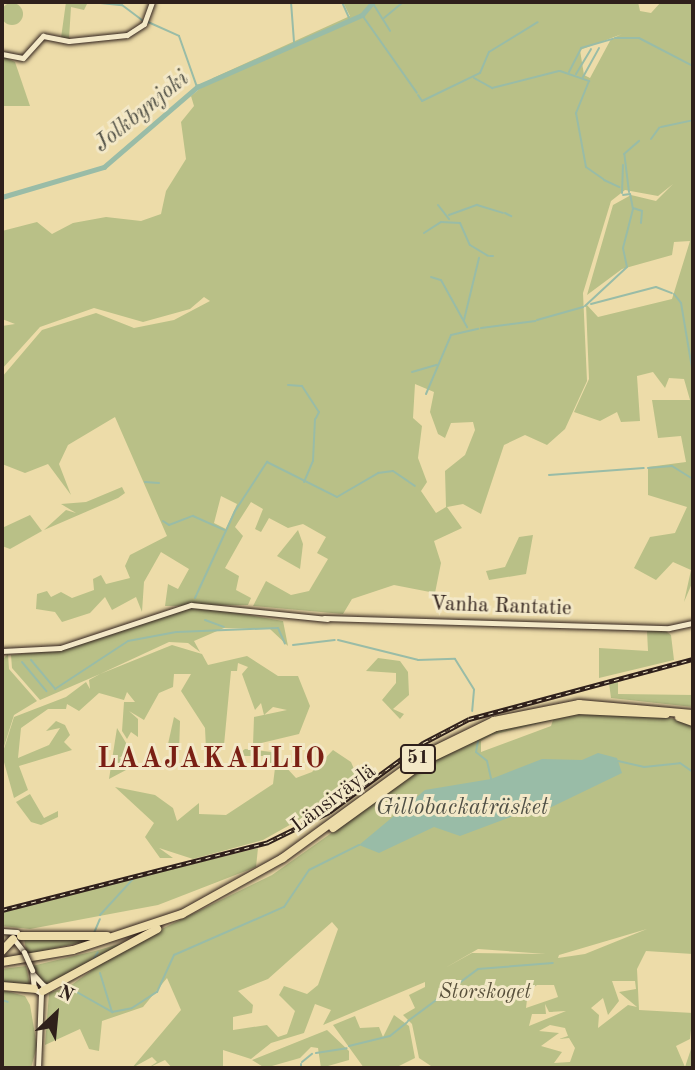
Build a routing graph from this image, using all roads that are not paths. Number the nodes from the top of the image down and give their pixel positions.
1 (152, 2) edge
2 (2, 54) edge
3 (693, 623) edge
4 (2, 651) edge
5 (692, 717) edge
6 (157, 929) junction
7 (141, 930) junction
8 (3, 931) edge
9 (17, 937) junction
10 (2, 951) edge
11 (2, 965) edge
12 (2, 986) edge
13 (38, 989) junction
14 (38, 1068) edge

1 - 2 main road
3 - 4 main road, Vanha Rantatie
5 - 6 highway, Länsiväylä / 51
5 - 7 highway, Länsiväylä / 51
6 - 11 highway, Länsiväylä / 51
6 - 13 highway
7 - 9 highway
7 - 11 highway, Länsiväylä / 51
8 - 9 main road
9 - 10 highway
9 - 13 main road, bridge
12 - 13 highway
13 - 14 main road

